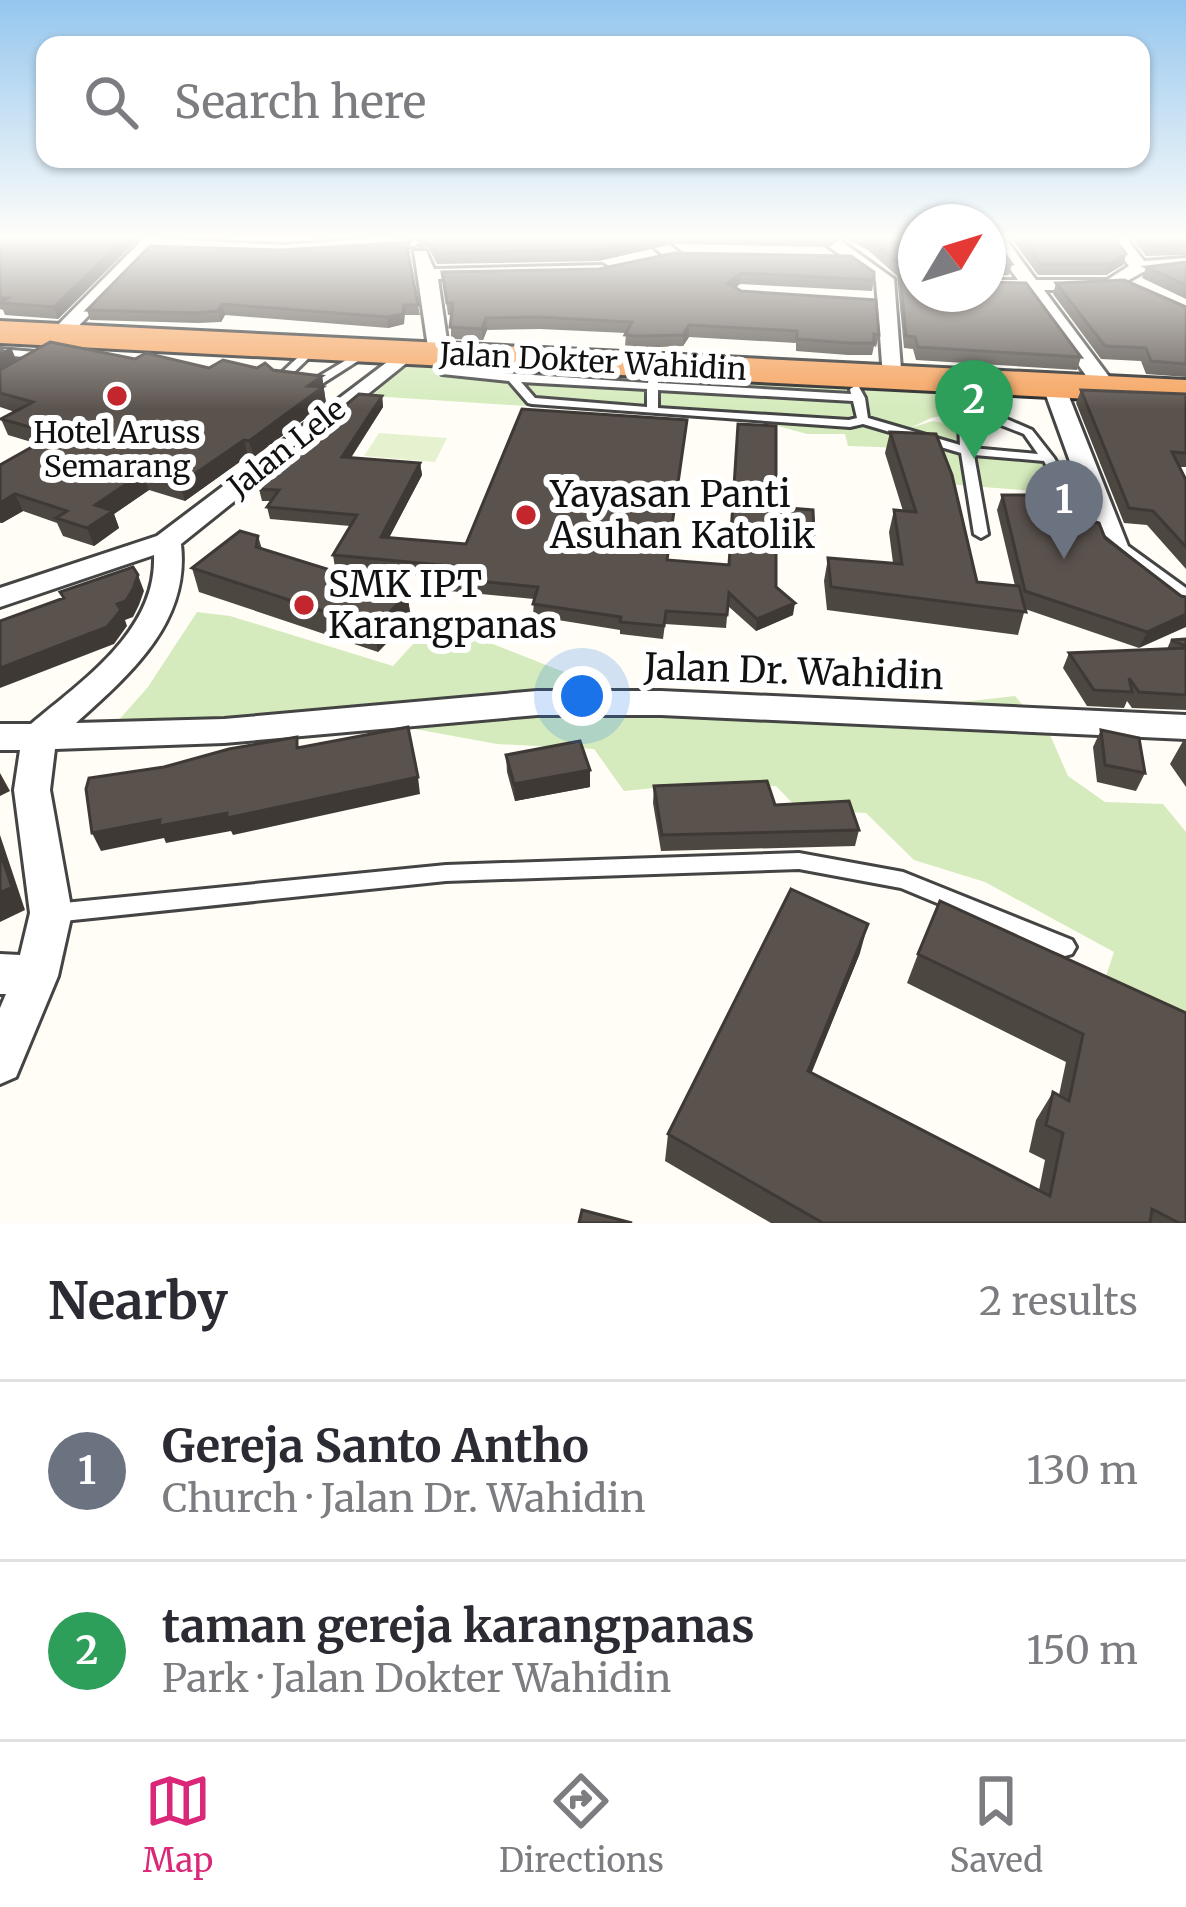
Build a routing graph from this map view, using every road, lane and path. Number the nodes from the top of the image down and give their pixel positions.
1 (98, 295) edge
2 (425, 295) edge
3 (879, 295) edge
4 (892, 295) edge
5 (1040, 295) edge
6 (866, 301) edge
7 (0, 332) edge
8 (58, 335) junction
9 (0, 352) edge
10 (415, 358) junction
11 (17, 371) edge
12 (653, 375) junction
13 (894, 377) junction
14 (512, 378) junction
15 (1054, 384) junction
16 (1105, 386) junction
17 (854, 387) junction
18 (1186, 392) edge
19 (994, 400) junction
20 (652, 410) junction
21 (863, 421) junction
22 (967, 451) junction
23 (1048, 458) junction
24 (1088, 530) edge
25 (982, 534) dead end
26 (167, 542) junction
27 (0, 598) edge
28 (1186, 602) edge
29 (1186, 727) edge
30 (20, 737) edge
31 (51, 914) junction
32 (1065, 947) dead end
33 (18, 975) edge
34 (0, 1061) edge

1 - 8 street
2 - 10 street
3 - 6 street
4 - 13 street
5 - 16 street
7 - 8 highway, Jalan Dokter Wahidin
8 - 10 highway, Jalan Dokter Wahidin
9 - 11 lane
10 - 12 highway, Jalan Dokter Wahidin
10 - 14 lane
10 - 26 street, Jalan Lele
12 - 14 lane
12 - 17 highway, Jalan Dokter Wahidin
12 - 20 lane
13 - 17 highway, Jalan Dokter Wahidin
13 - 19 highway, Jalan Dokter Wahidin
14 - 20 lane
15 - 16 highway, Jalan Dokter Wahidin
15 - 19 highway, Jalan Dokter Wahidin
15 - 28 street
16 - 18 highway, Jalan Dokter Wahidin
17 - 21 lane
19 - 22 lane
19 - 23 lane
20 - 21 lane
21 - 22 lane
22 - 23 lane
22 - 25 lane
23 - 24 lane
26 - 27 street, Jalan Lele
26 - 30 street
29 - 30 street, Jalan Dr. Wahidin
30 - 31 street
31 - 32 lane
31 - 33 street
33 - 34 street

